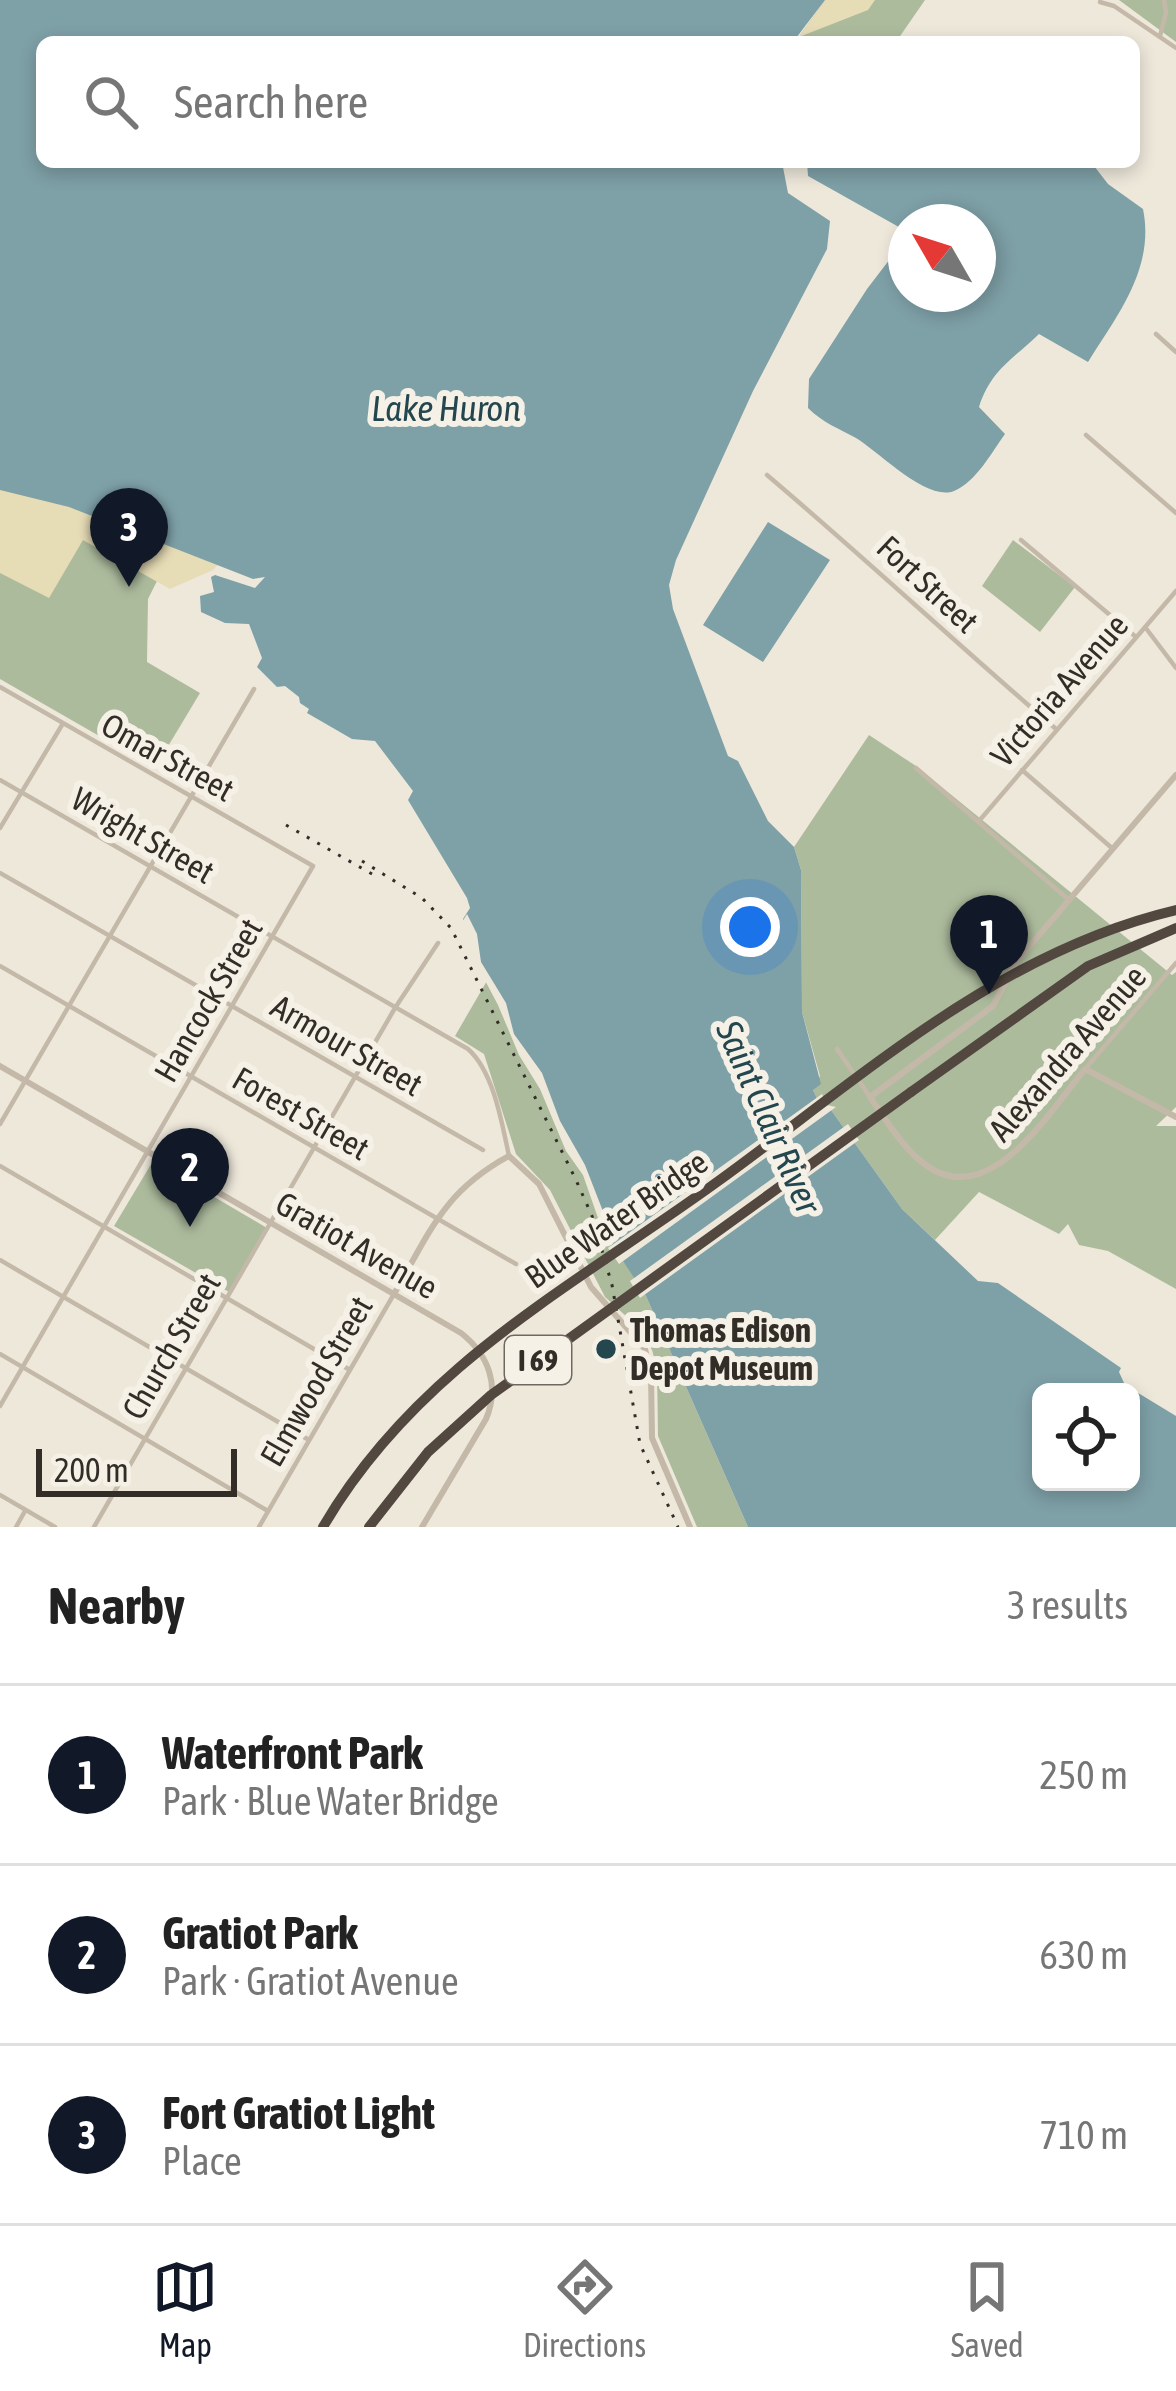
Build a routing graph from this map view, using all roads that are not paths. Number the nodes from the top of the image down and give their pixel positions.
1 (1164, 0) edge
2 (1100, 2) edge
3 (1160, 36) junction
4 (1176, 48) edge
5 (1156, 334) dead end
6 (1176, 352) edge
7 (1086, 435) dead end
8 (767, 475) dead end
9 (1176, 512) edge
10 (1021, 540) dead end
11 (1176, 591) edge
12 (1145, 627) junction
13 (1136, 637) junction
14 (1176, 668) edge
15 (0, 687) edge
16 (254, 689) dead end
17 (62, 724) junction
18 (1056, 729) junction
19 (916, 768) dead end
20 (1022, 770) junction
21 (1176, 775) edge
22 (0, 780) edge
23 (21, 792) junction
24 (193, 798) junction
25 (979, 821) junction
26 (0, 828) edge
27 (1113, 849) junction
28 (150, 866) junction
29 (313, 866) joint
30 (0, 873) edge
31 (1069, 900) junction
32 (1176, 910) edge
33 (1176, 928) edge
34 (108, 936) junction
35 (271, 938) junction
36 (438, 943) dead end
37 (1176, 963) edge
38 (0, 966) edge
39 (68, 1006) junction
40 (232, 1007) junction
41 (395, 1009) junction
42 (837, 1049) dead end
43 (0, 1066) edge
44 (1085, 1069) junction
45 (191, 1077) junction
46 (354, 1078) junction
47 (25, 1081) junction
48 (870, 1097) junction
49 (1176, 1117) edge
50 (0, 1124) edge
51 (314, 1148) junction
52 (483, 1150) dead end
53 (147, 1152) junction
54 (509, 1156) junction
55 (0, 1166) edge
56 (438, 1220) junction
57 (271, 1223) junction
58 (104, 1227) junction
59 (0, 1260) edge
60 (516, 1264) dead end
61 (394, 1294) junction
62 (64, 1297) junction
63 (227, 1298) junction
64 (0, 1354) edge
65 (22, 1367) junction
66 (187, 1368) junction
67 (350, 1370) junction
68 (0, 1406) edge
69 (145, 1438) junction
70 (309, 1441) junction
71 (0, 1495) edge
72 (26, 1510) junction
73 (268, 1510) junction
74 (16, 1527) edge
75 (55, 1527) edge
76 (94, 1527) edge
77 (259, 1527) edge
78 (323, 1527) edge
79 (369, 1527) edge
80 (422, 1527) edge
81 (690, 1527) edge

1 - 3 street
2 - 3 street
3 - 4 street
5 - 6 street
7 - 9 street
8 - 18 street, Fort Street
10 - 13 street
11 - 12 street, Victoria Avenue
12 - 13 street, Victoria Avenue
12 - 14 street
13 - 18 street, Victoria Avenue
15 - 17 street, Omar Street
16 - 24 street
17 - 23 street
17 - 24 street, Omar Street
18 - 20 street, Victoria Avenue
19 - 25 street
20 - 25 street, Victoria Avenue
20 - 27 street
21 - 27 street
22 - 23 street, Wright Street
23 - 26 street
23 - 28 street, Wright Street
24 - 28 street
24 - 29 street, Omar Street
25 - 31 street
27 - 31 street
28 - 34 street
28 - 35 street, Wright Street
29 - 35 street, Hancock Street
30 - 34 street, Armour Street
31 - 48 street
32 - 78 highway, Blue Water Bridge / I 69, bridge
33 - 79 highway, Blue Water Bridge / I 69, bridge
34 - 39 street
34 - 40 street, Armour Street
35 - 40 street, Hancock Street
35 - 41 street, Wright Street
36 - 41 street, Church Street
37 - 44 street, Alexandra Avenue
38 - 39 street, Forest Street
39 - 45 street, Forest Street
39 - 47 street
40 - 45 street, Hancock Street
40 - 46 street, Armour Street
41 - 46 street, Church Street
41 - 54 street, Wright Street
42 - 48 street, Alexandra Avenue
43 - 47 street, Gratiot Avenue
44 - 48 street, Alexandra Avenue
44 - 49 street
45 - 51 street, Forest Street
45 - 53 street, Hancock Street
46 - 51 street, Church Street
46 - 52 street, Armour Street
47 - 50 street
47 - 53 street, Gratiot Avenue
51 - 56 street, Forest Street
51 - 57 street, Church Street
53 - 57 street, Gratiot Avenue
53 - 58 street, Hancock Street
54 - 56 street, Elmwood Street
54 - 81 street
55 - 58 street
56 - 60 street, Forest Street
56 - 61 street, Elmwood Street
57 - 61 street, Gratiot Avenue
57 - 63 street, Church Street
58 - 62 street, Hancock Street
58 - 63 street
59 - 62 street
61 - 67 street, Elmwood Street
61 - 80 street, Gratiot Avenue
62 - 65 street, Hancock Street
62 - 66 street
63 - 66 street, Church Street
63 - 67 street
64 - 65 street
65 - 68 street, Hancock Street
65 - 69 street
66 - 69 street, Church Street
66 - 70 street
67 - 70 street, Elmwood Street
69 - 73 street
69 - 76 street, Church Street
70 - 73 street, Elmwood Street
71 - 72 street
72 - 74 street
72 - 75 street
73 - 77 street, Elmwood Street

